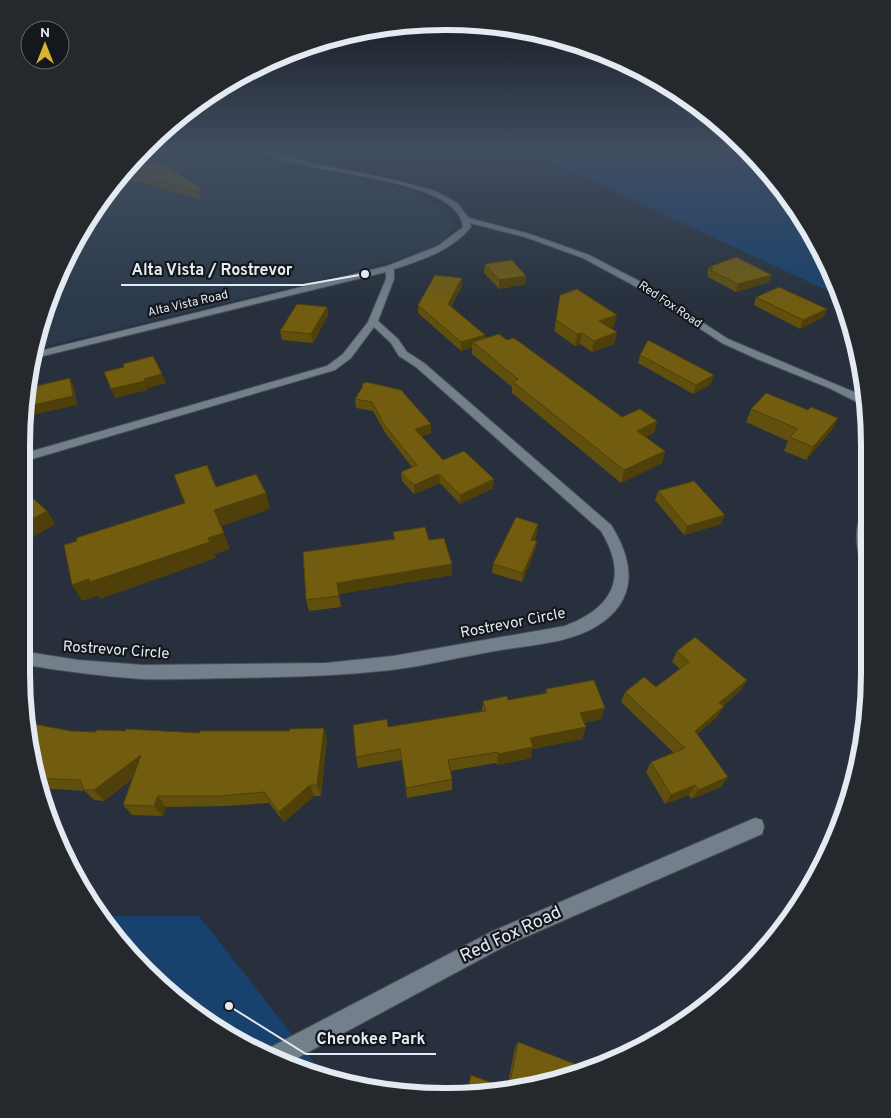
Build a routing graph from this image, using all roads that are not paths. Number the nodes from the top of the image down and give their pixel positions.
1 (450, 202) edge
2 (467, 220) junction
3 (390, 268) junction
4 (373, 322) junction
5 (40, 354) edge
6 (858, 399) edge
7 (30, 456) edge
8 (30, 659) edge
9 (755, 827) dead end
10 (281, 1054) edge

1 - 2 street
2 - 3 street, Alta Vista Road
2 - 6 street, Red Fox Road
3 - 4 street
3 - 5 street, Alta Vista Road
4 - 7 street
4 - 8 street, Rostrevor Circle
9 - 10 street, Red Fox Road

